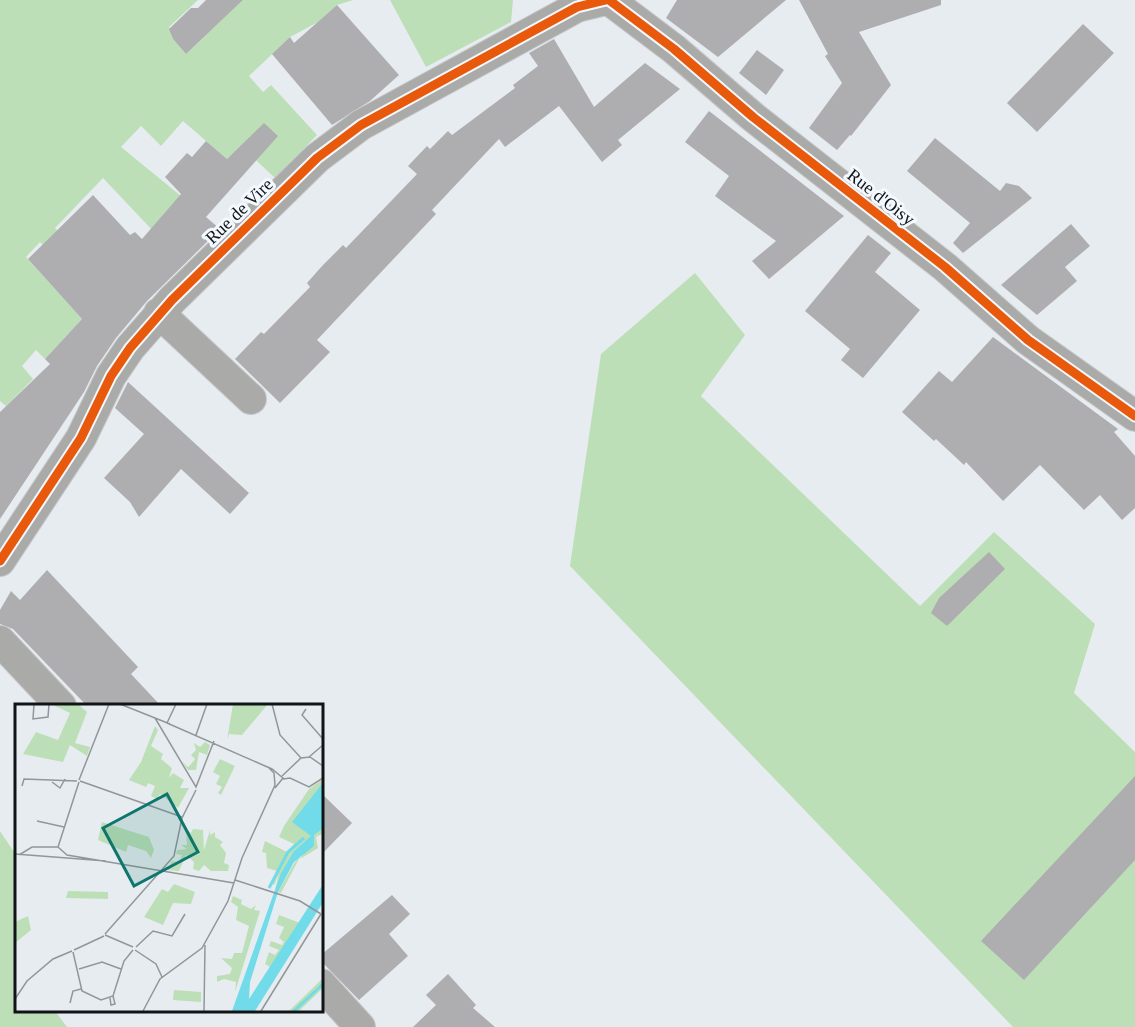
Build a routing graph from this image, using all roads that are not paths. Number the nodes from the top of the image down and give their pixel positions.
1 (608, 0) edge
2 (159, 313) junction
3 (251, 399) dead end
4 (1135, 416) edge
5 (0, 561) edge
6 (0, 641) edge
7 (59, 704) edge
8 (322, 985) edge
9 (360, 1027) edge

1 - 2 street, Rue de Vire
1 - 4 street, Rue d'Oisy
2 - 3 street
2 - 5 street, Rue de Vire
6 - 7 street
8 - 9 street

